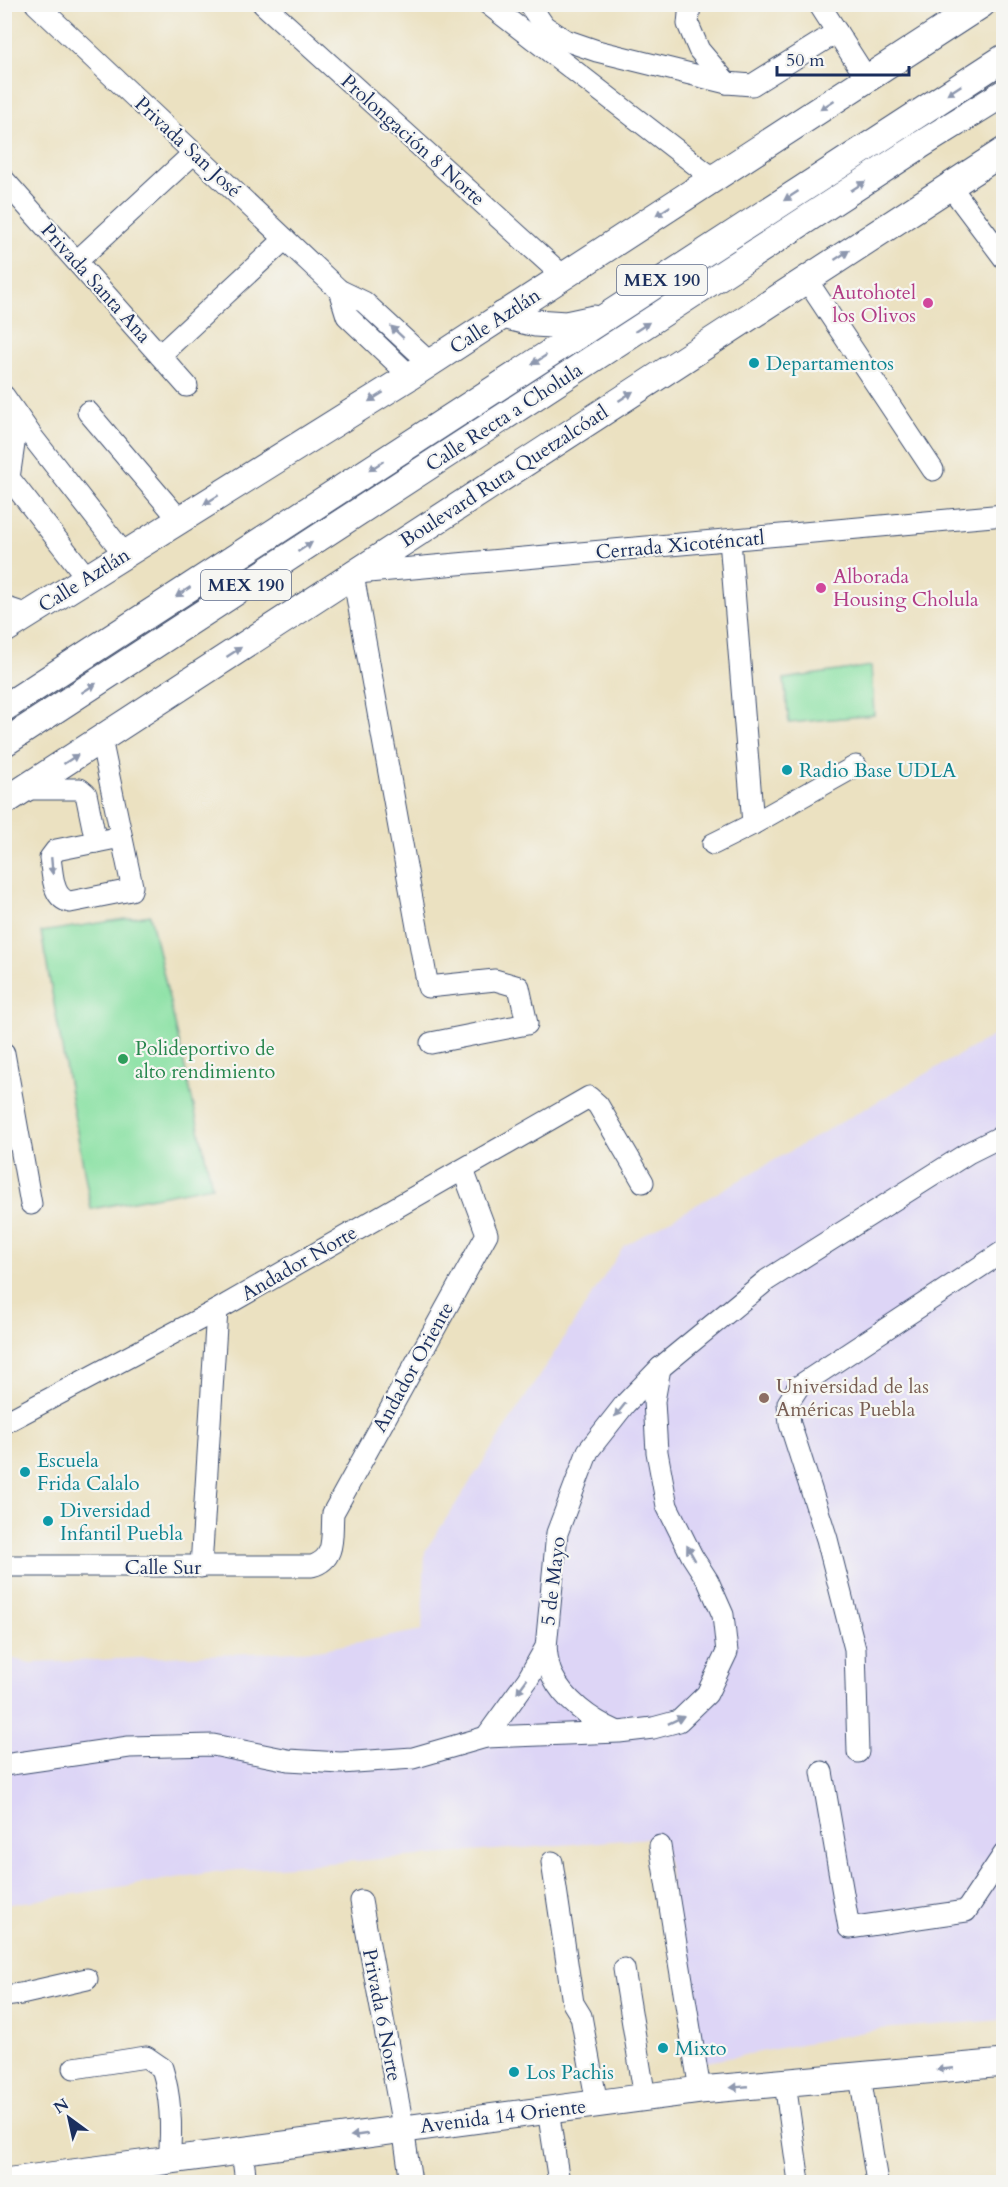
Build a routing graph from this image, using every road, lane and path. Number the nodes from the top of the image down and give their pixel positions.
1 (36, 4) edge
2 (264, 4) edge
3 (488, 4) edge
4 (529, 4) edge
5 (690, 4) edge
6 (819, 4) edge
7 (982, 4) edge
8 (837, 32) junction
9 (1004, 58) edge
10 (867, 79) junction
11 (727, 83) junction
12 (1004, 93) edge
13 (1004, 151) edge
14 (194, 153) junction
15 (714, 178) junction
16 (4, 180) edge
17 (950, 186) junction
18 (285, 239) junction
19 (1004, 258) edge
20 (77, 261) junction
21 (563, 276) junction
22 (806, 279) junction
23 (504, 315) junction
24 (607, 316) junction
25 (160, 355) junction
26 (420, 369) junction
27 (187, 386) dead end
28 (4, 396) edge
29 (88, 412) dead end
30 (18, 417) junction
31 (933, 470) dead end
32 (7, 478) edge
33 (1004, 516) edge
34 (179, 519) junction
35 (730, 540) junction
36 (124, 555) junction
37 (354, 574) junction
38 (88, 579) junction
39 (12, 618) edge
40 (58, 673) junction
41 (4, 688) edge
42 (4, 708) edge
43 (101, 739) junction
44 (4, 743) edge
45 (856, 766) dead end
46 (14, 796) edge
47 (753, 824) junction
48 (121, 837) junction
49 (96, 842) junction
50 (713, 844) dead end
51 (431, 1043) dead end
52 (4, 1053) edge
53 (1004, 1135) edge
54 (463, 1170) junction
55 (643, 1182) dead end
56 (31, 1204) dead end
57 (1004, 1251) edge
58 (217, 1310) junction
59 (660, 1368) junction
60 (4, 1424) edge
61 (322, 1563) joint
62 (4, 1566) edge
63 (201, 1567) junction
64 (546, 1647) junction
65 (619, 1732) junction
66 (486, 1737) junction
67 (858, 1752) dead end
68 (4, 1765) edge
69 (822, 1773) dead end
70 (660, 1846) dead end
71 (1004, 1854) edge
72 (552, 1862) dead end
73 (361, 1900) dead end
74 (624, 1969) dead end
75 (87, 1979) dead end
76 (4, 1996) edge
77 (1004, 2063) edge
78 (74, 2068) dead end
79 (861, 2076) junction
80 (785, 2083) junction
81 (700, 2090) junction
82 (645, 2098) junction
83 (597, 2104) junction
84 (548, 2110) junction
85 (403, 2129) junction
86 (242, 2151) junction
87 (169, 2160) junction
88 (4, 2182) edge
89 (246, 2182) edge
90 (411, 2182) edge
91 (559, 2182) edge
92 (799, 2182) edge
93 (877, 2182) edge

1 - 14 street, Privada San José
2 - 21 street, Prolongación 8 Norte
3 - 15 street
4 - 11 street
5 - 11 street
6 - 8 street
7 - 10 main road, Calle Aztlán
8 - 10 street
8 - 11 street
9 -> 24 main road, MEX 190
10 -> 15 main road, Calle Aztlán
44 -> 12 main road, Calle Recta a Cholula / MEX 190
13 - 17 main road, Boulevard Ruta Quetzalcóatl
14 - 18 street, Privada San José
14 - 20 street
15 -> 21 main road, Calle Aztlán
16 - 20 street, Privada Santa Ana
17 - 19 street
22 -> 17 main road, Boulevard Ruta Quetzalcóatl
18 - 25 street
18 - 26 street, Privada San José
20 - 25 street, Privada Santa Ana
21 - 23 main road, Calle Aztlán
22 - 31 street
37 -> 22 main road, Boulevard Ruta Quetzalcóatl
23 - 24 main road
23 - 26 main road, Calle Aztlán
24 -> 40 main road, MEX 190
25 - 27 street, Privada Santa Ana
26 -> 34 main road, Calle Aztlán
28 - 30 street
29 - 34 street
30 - 32 street
30 - 36 street
32 - 38 street
33 - 35 street, Cerrada Xicoténcatl
34 - 36 main road, Calle Aztlán
35 - 37 street, Cerrada Xicoténcatl
35 - 47 street
36 - 38 main road, Calle Aztlán
43 -> 37 main road, Boulevard Ruta Quetzalcóatl
37 - 51 street
38 - 39 main road, Calle Aztlán
40 - 41 main road
40 - 42 main road, MEX 190
46 -> 43 main road, Boulevard Ruta Quetzalcóatl
43 - 48 street
45 - 47 street
46 - 49 street
47 - 50 street
48 - 49 street
49 -> 48 street
52 - 56 street
53 - 59 street, 5 de Mayo
54 - 55 street, Andador Norte
54 - 58 street, Andador Norte
54 - 61 street, Andador Oriente
57 - 67 street
58 - 60 street, Andador Norte
58 - 63 street
59 -> 64 street, 5 de Mayo
65 -> 59 street
61 - 63 street, Calle Sur
62 - 63 street, Calle Sur
64 - 65 street
64 -> 66 street, 5 de Mayo
65 - 66 street
66 - 68 street
69 - 71 street
70 - 81 street
72 - 83 street
73 - 85 street, Privada 6 Norte
74 - 82 street
75 - 76 street
77 -> 79 main road, Avenida 14 Oriente
78 - 87 street
79 - 80 main road, Avenida 14 Oriente
79 - 93 street
80 -> 81 main road, Avenida 14 Oriente
80 - 92 street
81 - 82 main road, Avenida 14 Oriente
82 - 83 main road, Avenida 14 Oriente
83 - 84 main road, Avenida 14 Oriente
84 - 85 main road, Avenida 14 Oriente
84 - 91 street
85 -> 86 main road, Avenida 14 Oriente
85 - 90 street, Privada 6 Norte
86 - 87 main road, Avenida 14 Oriente
86 - 89 street
87 - 88 main road, Avenida 14 Oriente

